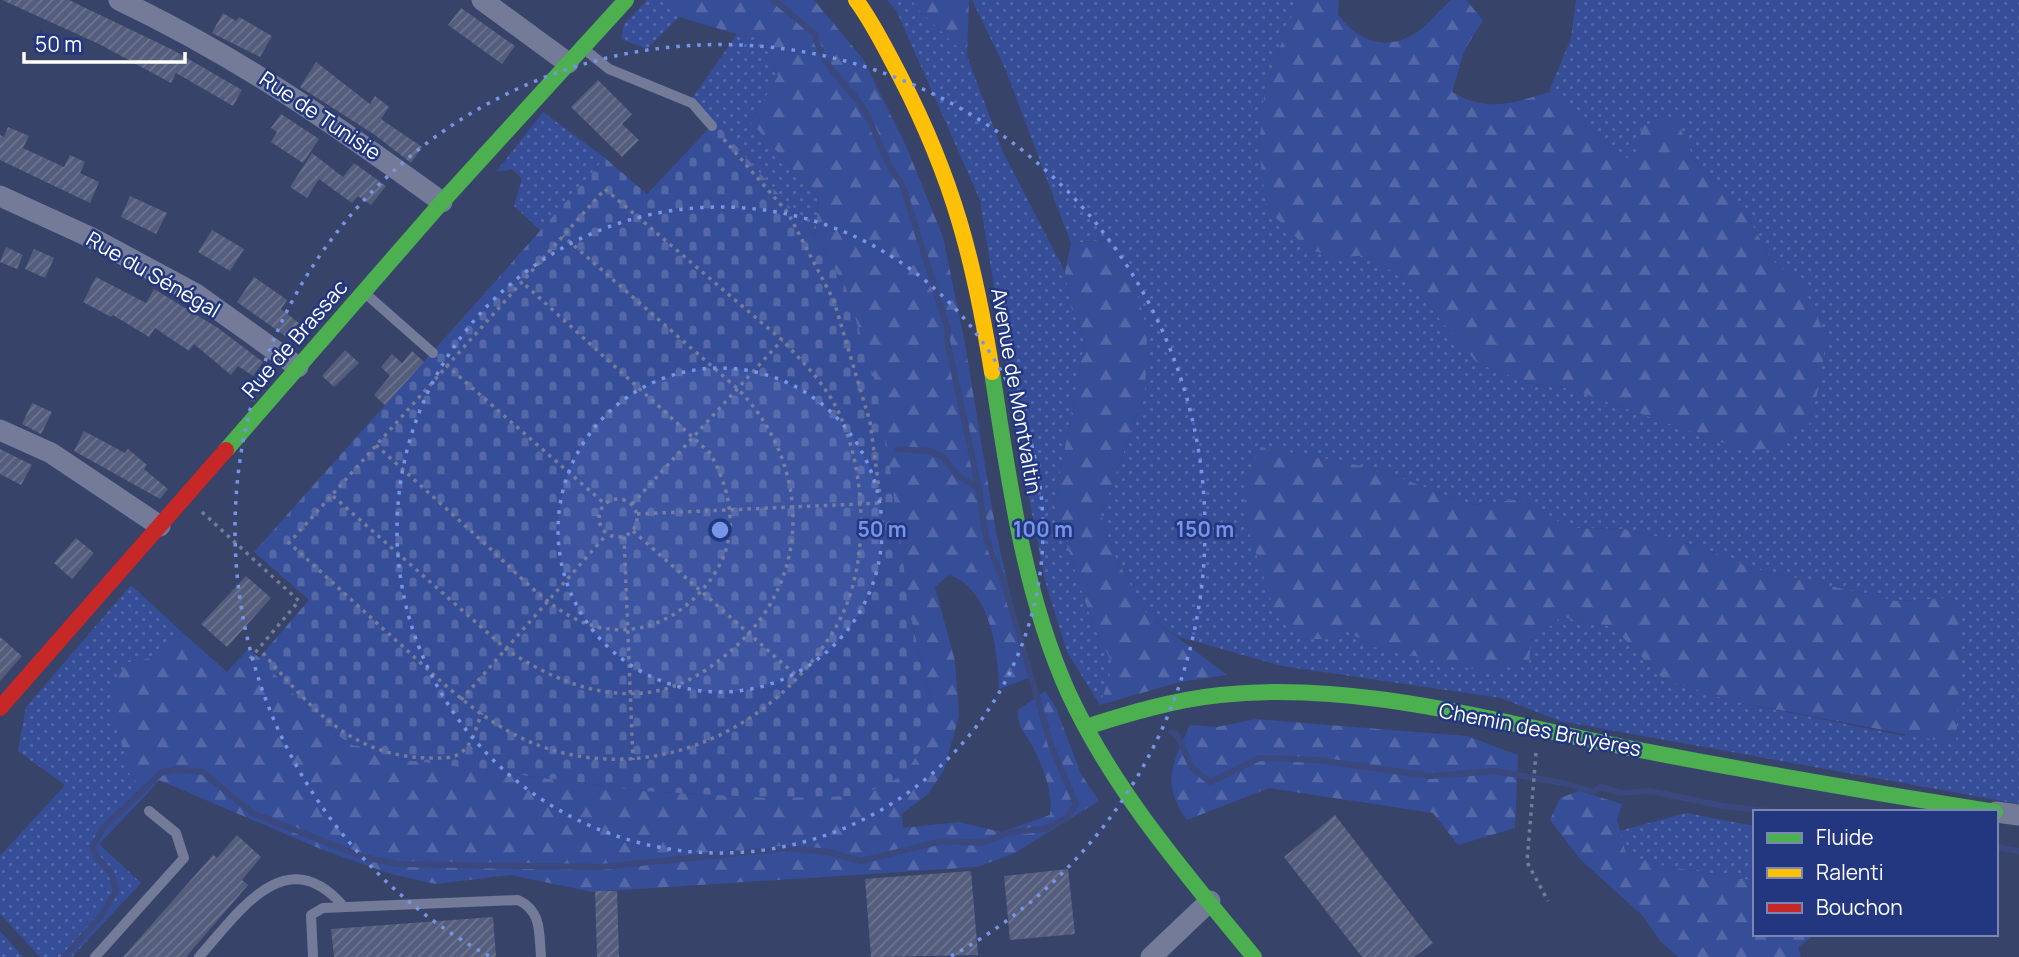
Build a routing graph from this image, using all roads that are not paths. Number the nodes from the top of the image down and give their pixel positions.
1 (119, 0) edge
2 (482, 0) edge
3 (626, 0) edge
4 (856, 0) edge
5 (575, 55) junction
6 (712, 126) road end
7 (0, 197) edge
8 (442, 202) junction
9 (364, 292) junction
10 (433, 353) road end
11 (298, 367) junction
12 (0, 430) edge
13 (160, 526) junction
14 (0, 708) edge
15 (1086, 727) junction
16 (1985, 810) edge
17 (149, 811) dead end
18 (1998, 812) edge
19 (2019, 815) edge
20 (1210, 901) junction
21 (344, 907) junction
22 (94, 957) edge
23 (200, 957) edge
24 (313, 957) edge
25 (541, 957) edge
26 (1151, 957) edge
27 (1254, 957) edge

1 - 8 street, Rue de Tunisie
2 - 5 street
3 - 5 street, Rue de Brassac
4 - 15 street, Avenue de Montvaltin
5 - 6 lane
5 - 8 street, Rue de Brassac
7 - 11 street, Rue du Sénégal
8 - 9 street, Rue de Brassac
9 - 10 lane
9 - 11 street, Rue de Brassac
11 - 13 street, Rue de Brassac
12 - 13 street
13 - 14 street, Rue de Brassac
15 - 16 street, Chemin des Bruyères
15 - 20 street, Avenue de Montvaltin
17 - 22 lane
18 - 19 street, Chemin des Bruyères
20 - 26 street
20 - 27 street, Avenue de Montvaltin
21 - 23 lane
21 - 24 lane
21 - 25 lane

